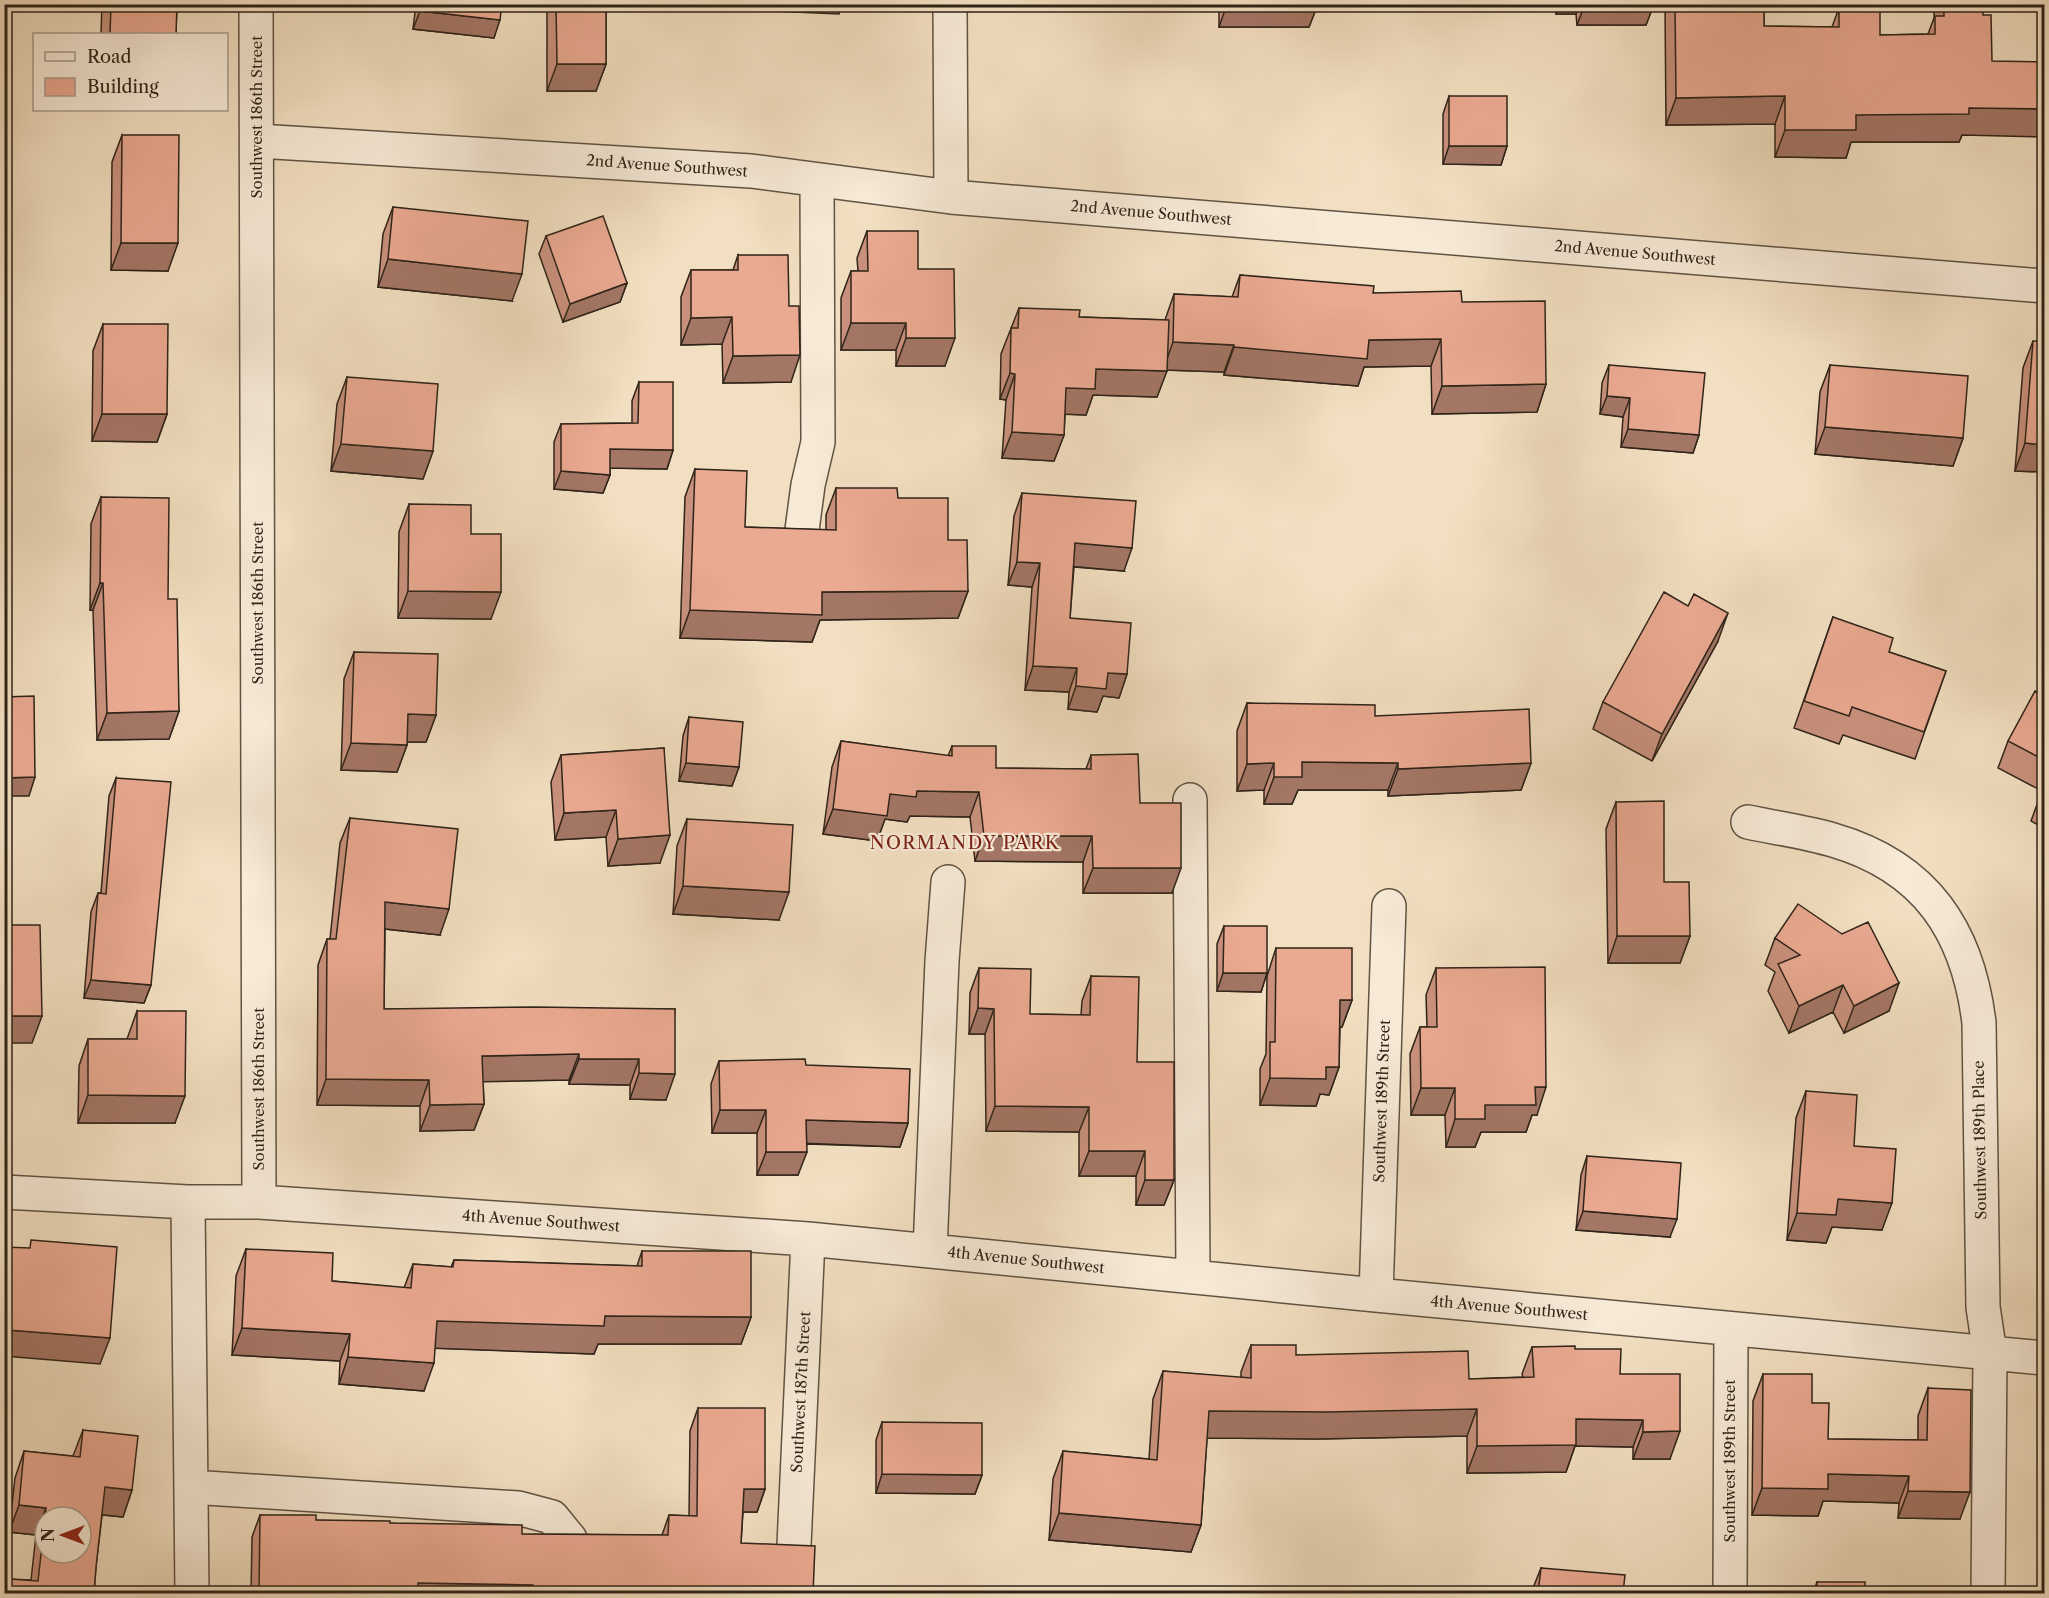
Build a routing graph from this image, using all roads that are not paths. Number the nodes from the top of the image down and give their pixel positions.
1 (256, 4) edge
2 (951, 4) edge
3 (258, 141) junction
4 (817, 180) junction
5 (951, 197) junction
6 (2044, 286) edge
7 (802, 530) edge
8 (1190, 800) dead end
9 (1748, 822) dead end
10 (948, 882) dead end
11 (1389, 906) dead end
12 (4, 1192) edge
13 (188, 1202) junction
14 (259, 1202) junction
15 (808, 1239) junction
16 (930, 1251) junction
17 (1193, 1277) junction
18 (1376, 1295) junction
19 (1731, 1329) junction
20 (1990, 1354) junction
21 (2044, 1358) edge
22 (191, 1487) junction
23 (570, 1539) edge
24 (794, 1545) edge
25 (192, 1593) edge
26 (1730, 1593) edge
27 (1988, 1593) edge

1 - 3 street, Southwest 186th Street
2 - 5 street
3 - 4 street, 2nd Avenue Southwest
3 - 14 street, Southwest 186th Street
4 - 5 street, 2nd Avenue Southwest
4 - 7 street
5 - 6 street, 2nd Avenue Southwest
8 - 17 street
9 - 20 street, Southwest 189th Place
10 - 16 street
11 - 18 street, Southwest 189th Street
12 - 13 street, 4th Avenue Southwest
13 - 14 street, 4th Avenue Southwest
13 - 22 street
14 - 15 street, 4th Avenue Southwest
15 - 16 street, 4th Avenue Southwest
15 - 24 street, Southwest 187th Street
16 - 17 street, 4th Avenue Southwest
17 - 18 street, 4th Avenue Southwest
18 - 19 street, 4th Avenue Southwest
19 - 20 street, 4th Avenue Southwest
19 - 26 street, Southwest 189th Street
20 - 21 street, 4th Avenue Southwest
20 - 27 street, Southwest 189th Place
22 - 23 street
22 - 25 street

